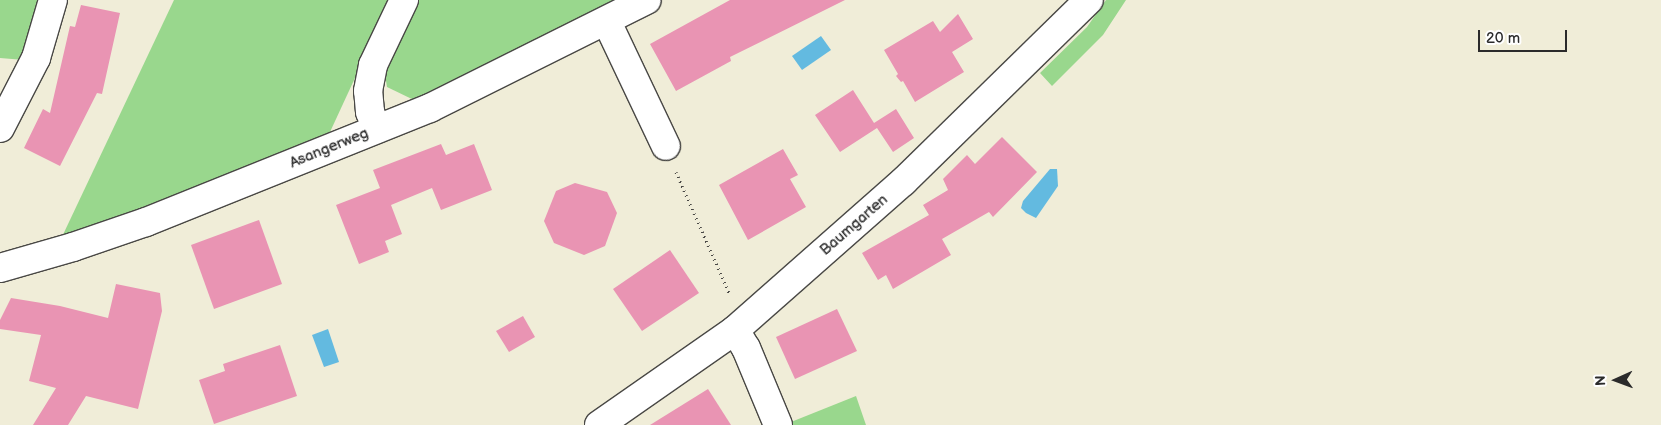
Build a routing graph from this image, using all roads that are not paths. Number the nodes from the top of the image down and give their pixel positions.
1 (53, 0) edge
2 (404, 0) edge
3 (647, 0) edge
4 (1089, 0) edge
5 (607, 22) junction
6 (0, 128) edge
7 (376, 129) junction
8 (666, 146) road end
9 (0, 268) edge
10 (735, 330) junction
11 (599, 425) edge
12 (778, 425) edge

1 - 6 street
2 - 7 street
3 - 5 street, Asangerweg
4 - 10 street, Baumgarten
5 - 7 street, Asangerweg
5 - 8 street
7 - 9 street, Asangerweg
10 - 11 street, Baumgarten
10 - 12 street

